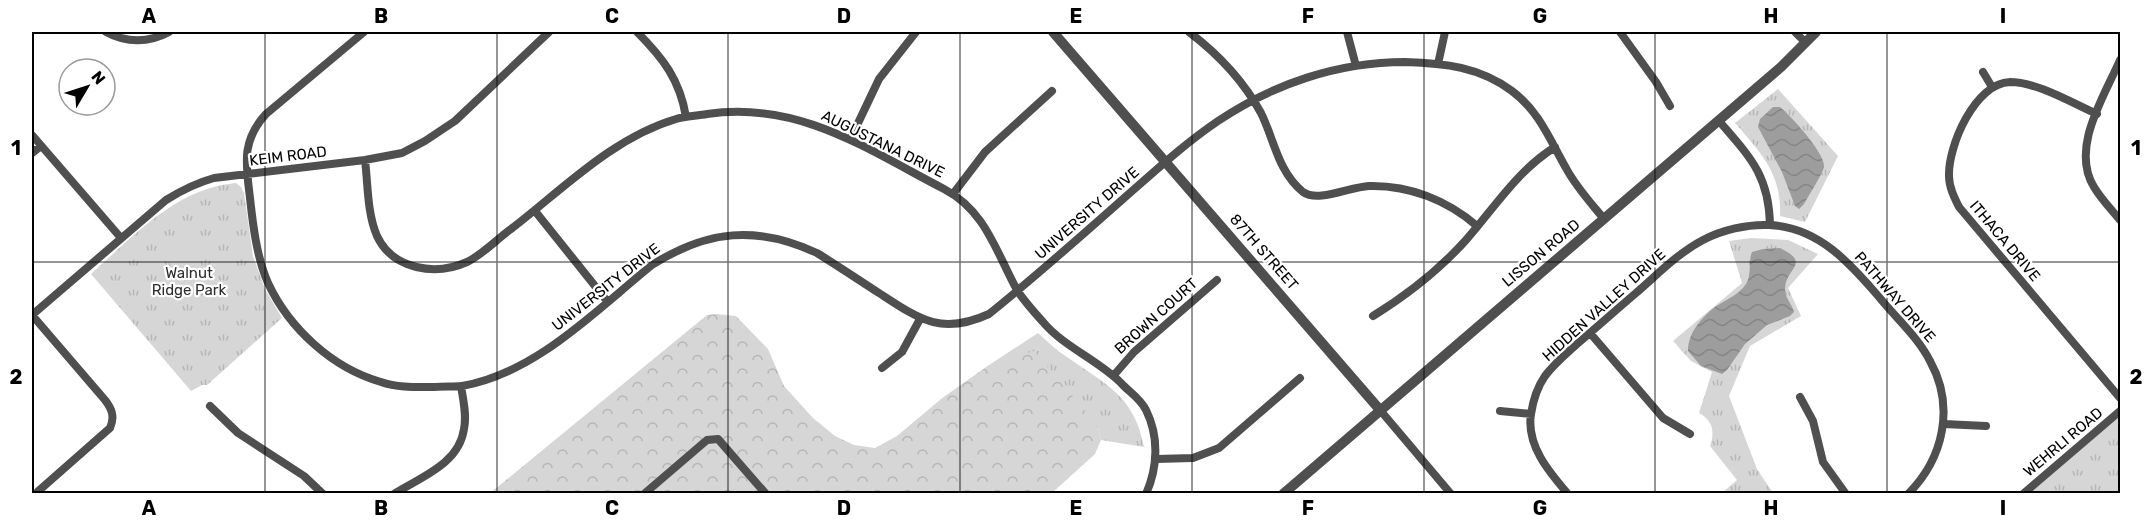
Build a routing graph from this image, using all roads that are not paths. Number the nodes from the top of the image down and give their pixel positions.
1 (106, 32) edge
2 (170, 32) edge
3 (364, 32) edge
4 (549, 32) edge
5 (637, 32) edge
6 (916, 32) edge
7 (1053, 32) edge
8 (1189, 32) edge
9 (1347, 32) edge
10 (1445, 32) edge
11 (1620, 32) edge
12 (1795, 32) edge
13 (1816, 32) edge
14 (1806, 43) junction
15 (2121, 60) edge
16 (1438, 64) junction
17 (1356, 66) junction
18 (1983, 72) dead end
19 (1992, 87) junction
20 (1052, 91) dead end
21 (1253, 100) junction
22 (1670, 106) dead end
23 (2097, 114) junction
24 (686, 117) junction
25 (1719, 121) junction
26 (32, 135) edge
27 (850, 140) junction
28 (41, 146) junction
29 (1555, 147) junction
30 (32, 153) edge
31 (365, 160) junction
32 (1166, 162) junction
33 (248, 174) junction
34 (953, 194) junction
35 (535, 211) junction
36 (1604, 219) junction
37 (2121, 220) edge
38 (1770, 225) junction
39 (1477, 226) junction
40 (121, 238) junction
41 (1217, 280) dead end
42 (1018, 290) junction
43 (608, 301) junction
44 (32, 315) edge
45 (1373, 316) dead end
46 (920, 319) junction
47 (1590, 333) junction
48 (882, 368) dead end
49 (1114, 375) junction
50 (1300, 378) dead end
51 (461, 386) junction
52 (1800, 397) dead end
53 (2121, 398) edge
54 (210, 406) dead end
55 (1380, 410) junction
56 (1500, 411) dead end
57 (2121, 411) edge
58 (1531, 414) junction
59 (1944, 424) junction
60 (1986, 426) dead end
61 (1690, 434) dead end
62 (1156, 459) junction
63 (35, 494) edge
64 (323, 494) edge
65 (394, 494) edge
66 (644, 494) edge
67 (766, 494) edge
68 (1146, 494) edge
69 (1283, 494) edge
70 (1450, 494) edge
71 (1568, 494) edge
72 (1846, 494) edge
73 (1908, 494) edge
74 (2023, 494) edge

1 - 2 street
3 - 33 street, UNIVERSITY DRIVE
4 - 31 street, KEIM ROAD
5 - 24 street
6 - 27 street
7 - 32 street, 87TH STREET
8 - 21 street
9 - 17 street
10 - 16 street
11 - 22 street
12 - 14 street
13 - 14 street, LISSON ROAD
14 - 25 street, LISSON ROAD
15 - 23 street
16 - 17 street, UNIVERSITY DRIVE
16 - 29 street, UNIVERSITY DRIVE
17 - 21 street, UNIVERSITY DRIVE
18 - 19 street
19 - 23 street
19 - 53 street, ITHACA DRIVE
20 - 34 street
21 - 32 street, UNIVERSITY DRIVE
21 - 39 street
23 - 37 street
24 - 27 street, AUGUSTANA DRIVE
24 - 35 street, AUGUSTANA DRIVE
25 - 36 street, LISSON ROAD
25 - 38 street
26 - 28 street
27 - 34 street, AUGUSTANA DRIVE
28 - 30 street
28 - 40 street
29 - 36 street, UNIVERSITY DRIVE
29 - 39 street
31 - 33 street, KEIM ROAD
31 - 35 street, AUGUSTANA DRIVE
32 - 42 street, UNIVERSITY DRIVE
32 - 55 street, 87TH STREET
33 - 40 street, KEIM ROAD
33 - 51 street, UNIVERSITY DRIVE
34 - 42 street, AUGUSTANA DRIVE
35 - 43 street
36 - 55 street, LISSON ROAD
38 - 47 street, HIDDEN VALLEY DRIVE
38 - 59 street, PATHWAY DRIVE
39 - 45 street
40 - 44 street, KEIM ROAD
41 - 49 street, BROWN COURT
42 - 46 street, UNIVERSITY DRIVE
42 - 49 street, AUGUSTANA DRIVE
43 - 46 street, UNIVERSITY DRIVE
43 - 51 street, UNIVERSITY DRIVE
44 - 63 street
46 - 48 street
47 - 58 street, HIDDEN VALLEY DRIVE
47 - 61 street
49 - 62 street, AUGUSTANA DRIVE
50 - 62 street
51 - 65 street
52 - 72 street
54 - 64 street
55 - 69 street, LISSON ROAD
55 - 70 street, 87TH STREET
56 - 58 street
57 - 74 street, WEHRLI ROAD
58 - 71 street, HIDDEN VALLEY DRIVE
59 - 60 street
59 - 73 street, PATHWAY DRIVE
62 - 68 street
66 - 67 street

